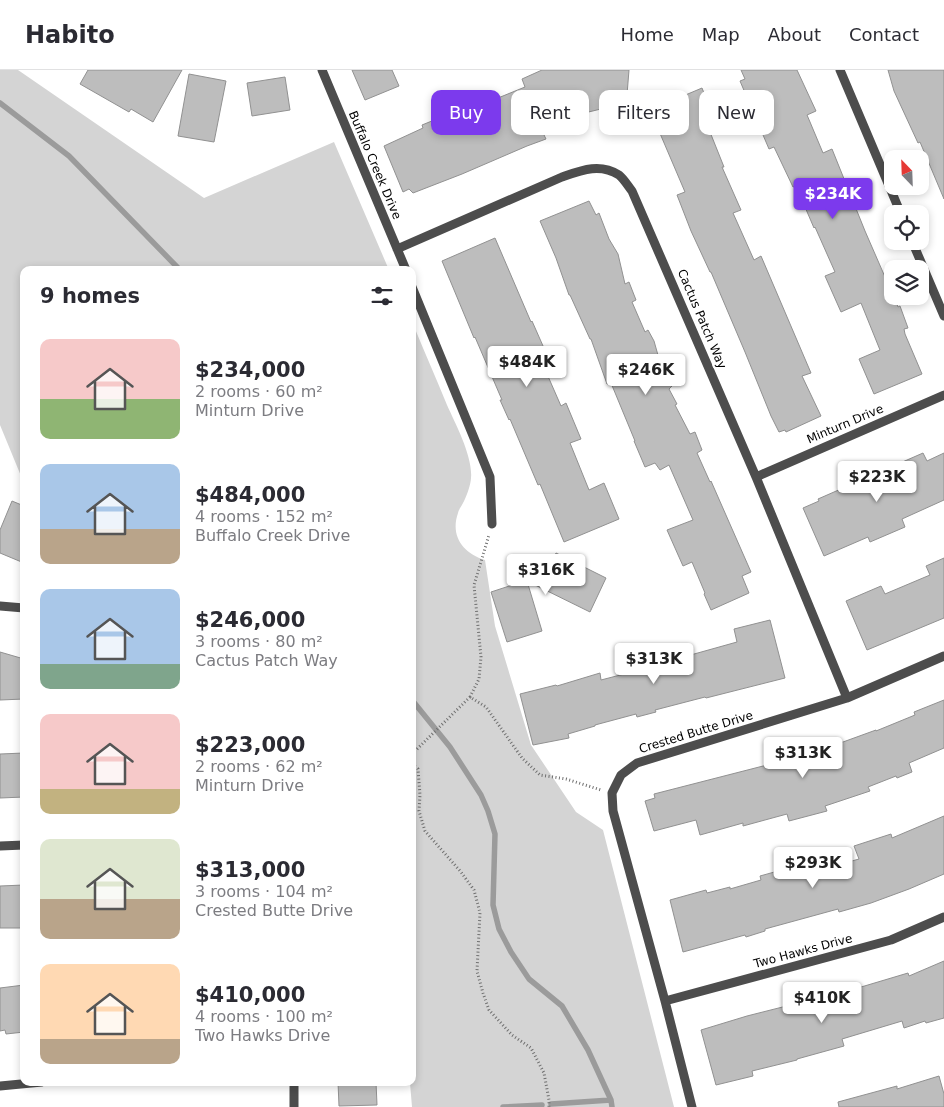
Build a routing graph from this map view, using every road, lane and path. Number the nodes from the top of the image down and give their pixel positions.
1 (322, 70) edge
2 (840, 70) edge
3 (897, 205) edge
4 (397, 249) junction
5 (916, 250) edge
6 (404, 266) edge
7 (416, 297) edge
8 (944, 316) edge
9 (944, 395) edge
10 (756, 477) junction
11 (492, 524) joint
12 (0, 606) edge
13 (20, 608) edge
14 (944, 656) edge
15 (470, 697) junction
16 (847, 698) junction
17 (416, 750) edge
18 (416, 767) edge
19 (612, 793) junction
20 (20, 845) edge
21 (0, 846) edge
22 (944, 917) edge
23 (665, 1001) junction
24 (20, 1084) edge
25 (0, 1086) edge
26 (294, 1086) edge
27 (294, 1107) edge
28 (549, 1107) edge
29 (692, 1107) edge

1 - 4 street, Buffalo Creek Drive
2 - 3 street
4 - 6 street, Buffalo Creek Drive
4 - 10 street, Cactus Patch Way
5 - 8 street
7 - 11 street
9 - 10 street, Minturn Drive
10 - 16 street, Cactus Patch Way
11 - 15 path
12 - 13 street
14 - 16 street, Crested Butte Drive
15 - 17 path
15 - 19 path
16 - 19 street, Crested Butte Drive
18 - 28 path
19 - 23 street
20 - 21 street
22 - 23 street, Two Hawks Drive
23 - 29 street
24 - 25 street
26 - 27 street

